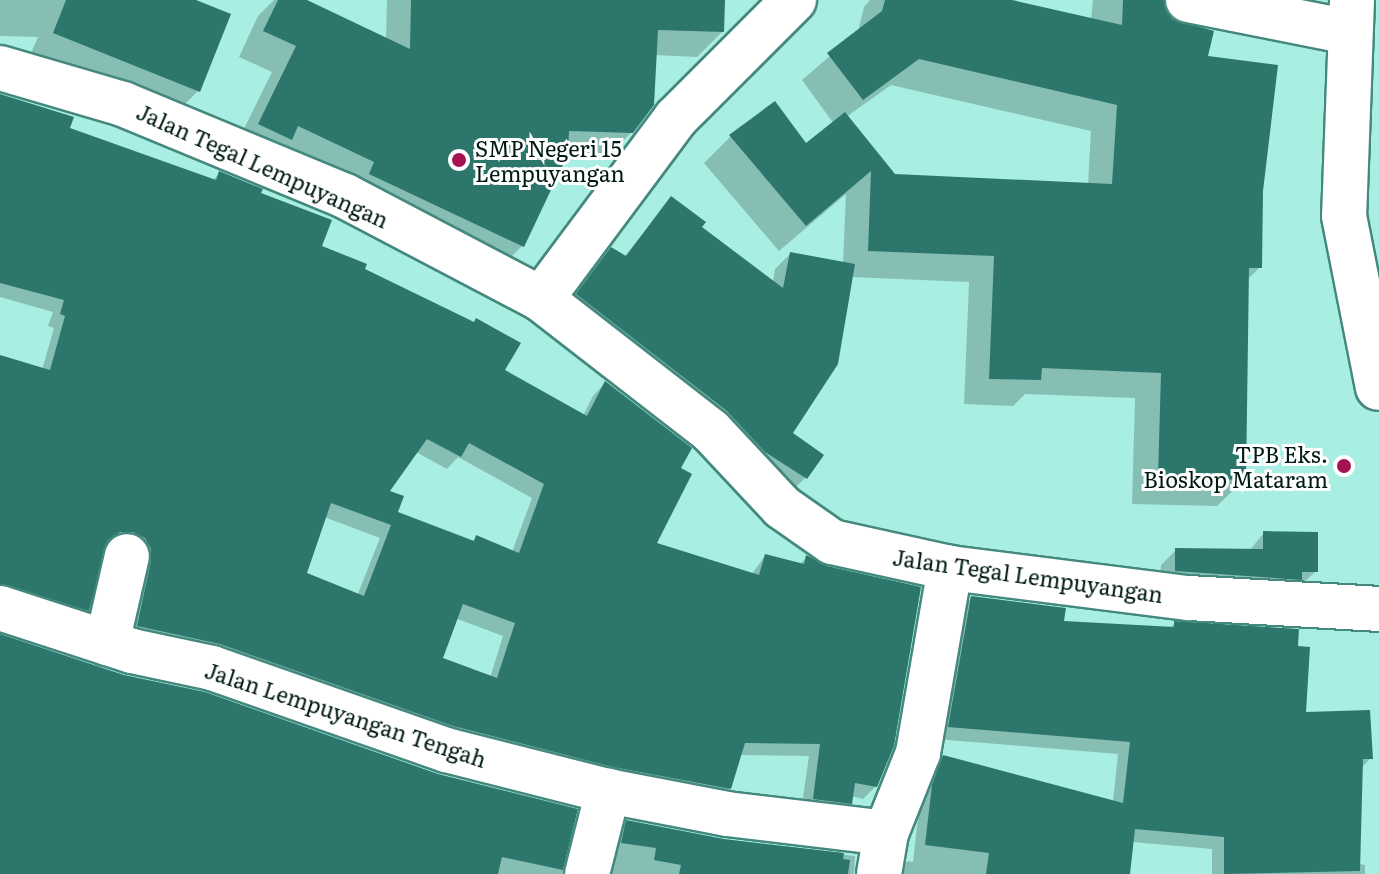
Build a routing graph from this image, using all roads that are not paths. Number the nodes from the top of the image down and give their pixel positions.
1 (794, 0) edge
2 (1188, 0) edge
3 (1351, 16) edge
4 (0, 68) edge
5 (541, 299) junction
6 (1379, 373) edge
7 (1379, 387) edge
8 (1379, 397) edge
9 (127, 556) dead end
10 (950, 568) junction
11 (0, 608) edge
12 (1379, 609) edge
13 (107, 643) junction
14 (608, 791) junction
15 (883, 854) edge
16 (587, 874) edge

1 - 5 street
2 - 3 street
3 - 7 street
4 - 5 street, Jalan Tegal Lempuyangan
5 - 10 street, Jalan Tegal Lempuyangan
6 - 7 street
7 - 8 street
9 - 13 street
10 - 12 street, Jalan Tegal Lempuyangan
10 - 15 street
11 - 13 street, Jalan Lempuyangan Tengah
13 - 14 street, Jalan Lempuyangan Tengah
14 - 15 street, Jalan Lempuyangan Tengah
14 - 16 street

